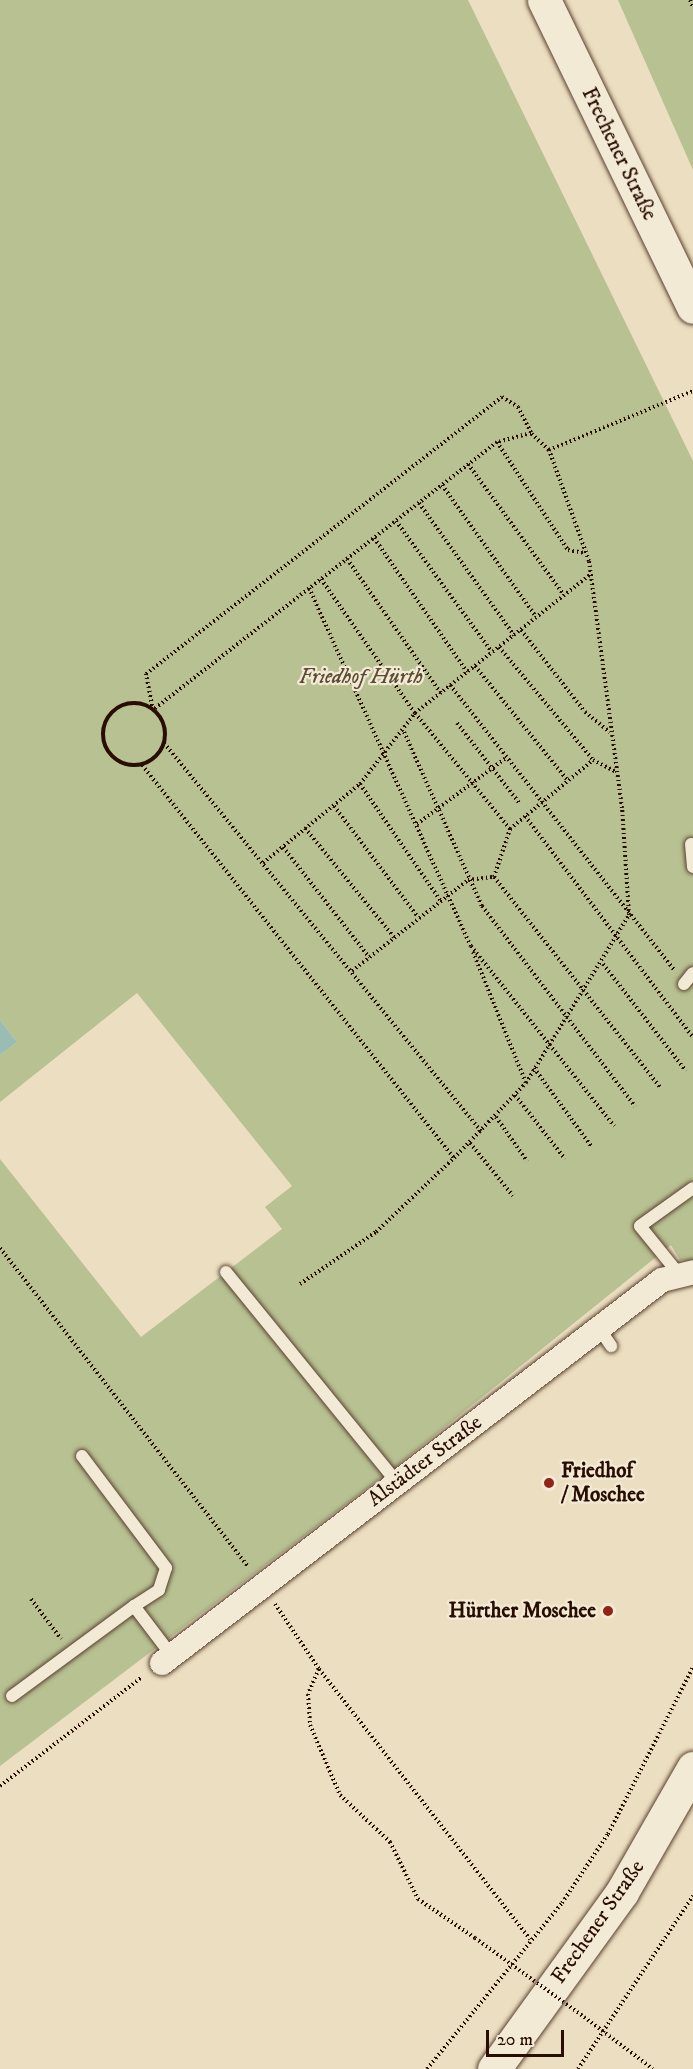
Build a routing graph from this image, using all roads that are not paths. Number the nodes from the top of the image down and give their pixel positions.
1 (544, 0) edge
2 (693, 307) edge
3 (690, 844) dead end
4 (693, 867) edge
5 (693, 973) edge
6 (684, 984) road end
7 (693, 1188) edge
8 (225, 1272) dead end
9 (685, 1273) edge
10 (82, 1455) dead end
11 (401, 1487) junction
12 (134, 1606) junction
13 (167, 1659) joint
14 (12, 1696) dead end
15 (693, 1768) edge
16 (494, 2069) edge

1 - 2 main road, Frechener Straße
3 - 4 lane
5 - 6 lane
7 - 9 lane
8 - 11 lane
9 - 11 street, Alstädter Straße
10 - 12 lane
11 - 13 street, Alstädter Straße
12 - 13 lane
12 - 14 lane
15 - 16 main road, Frechener Straße

